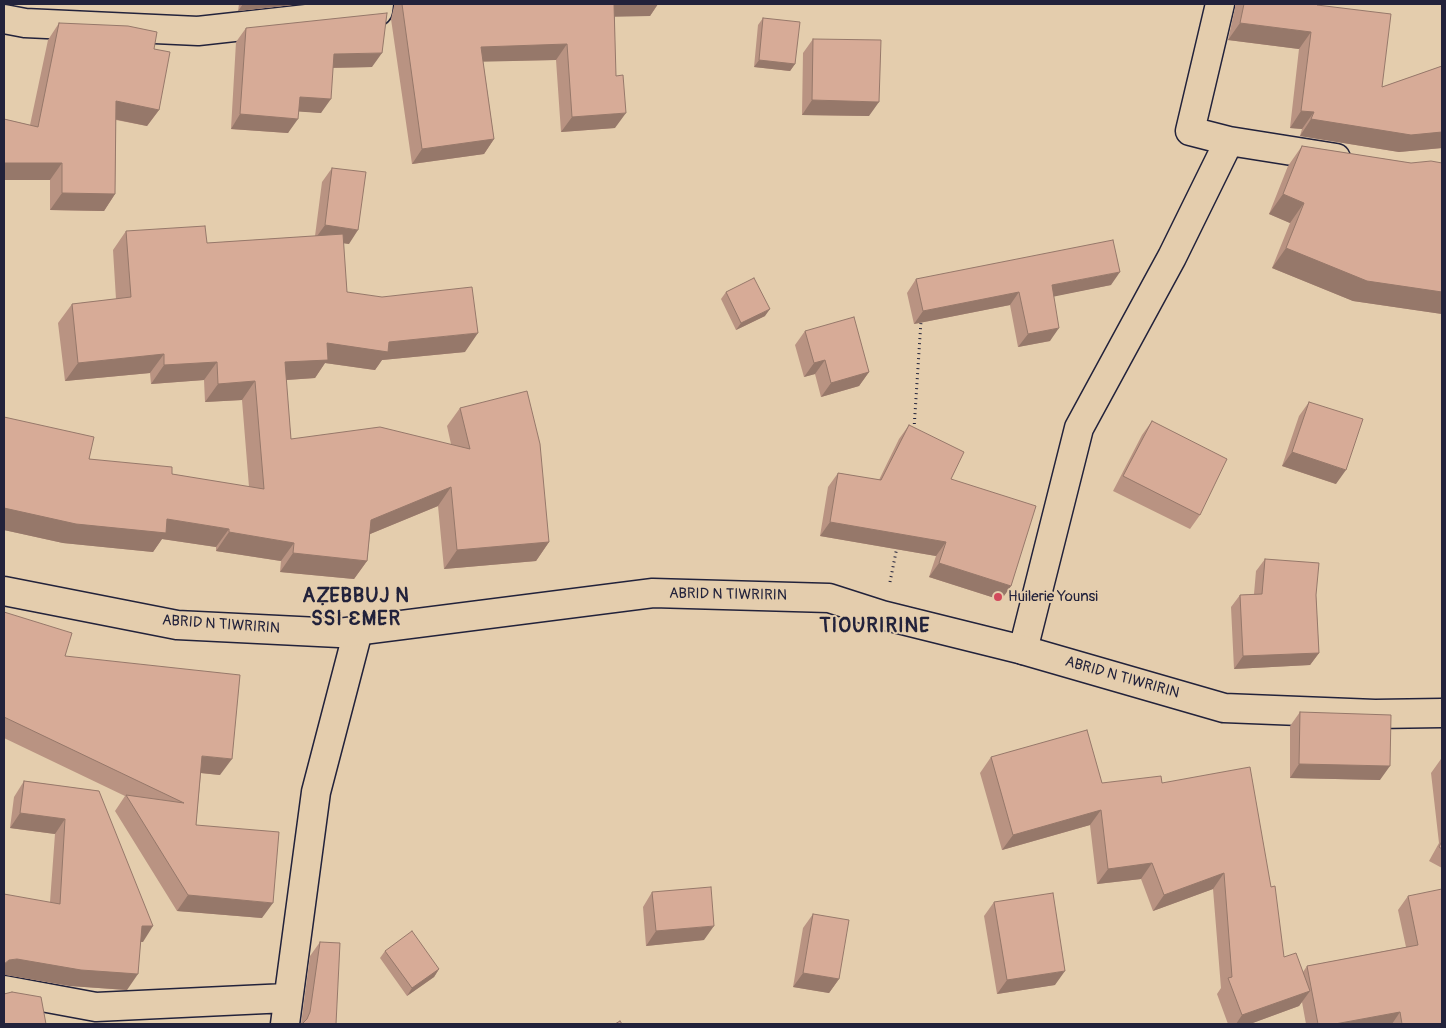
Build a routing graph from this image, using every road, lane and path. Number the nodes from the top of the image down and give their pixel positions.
1 (379, 4) edge
2 (1220, 4) edge
3 (4, 19) edge
4 (1229, 141) junction
5 (1361, 162) edge
6 (921, 312) edge
7 (913, 435) edge
8 (898, 545) edge
9 (4, 591) edge
10 (882, 615) junction
11 (358, 631) junction
12 (1023, 650) junction
13 (1442, 713) edge
14 (4, 990) edge
15 (286, 1011) edge

1 - 3 street
2 - 4 street
4 - 5 street
4 - 12 street
6 - 7 path
8 - 10 path
9 - 11 street, ABRID N TIWRIRIN
10 - 11 street, ABRID N TIWRIRIN
10 - 12 street, ABRID N TIWRIRIN
11 - 15 street
12 - 13 street, ABRID N TIWRIRIN
14 - 15 street

